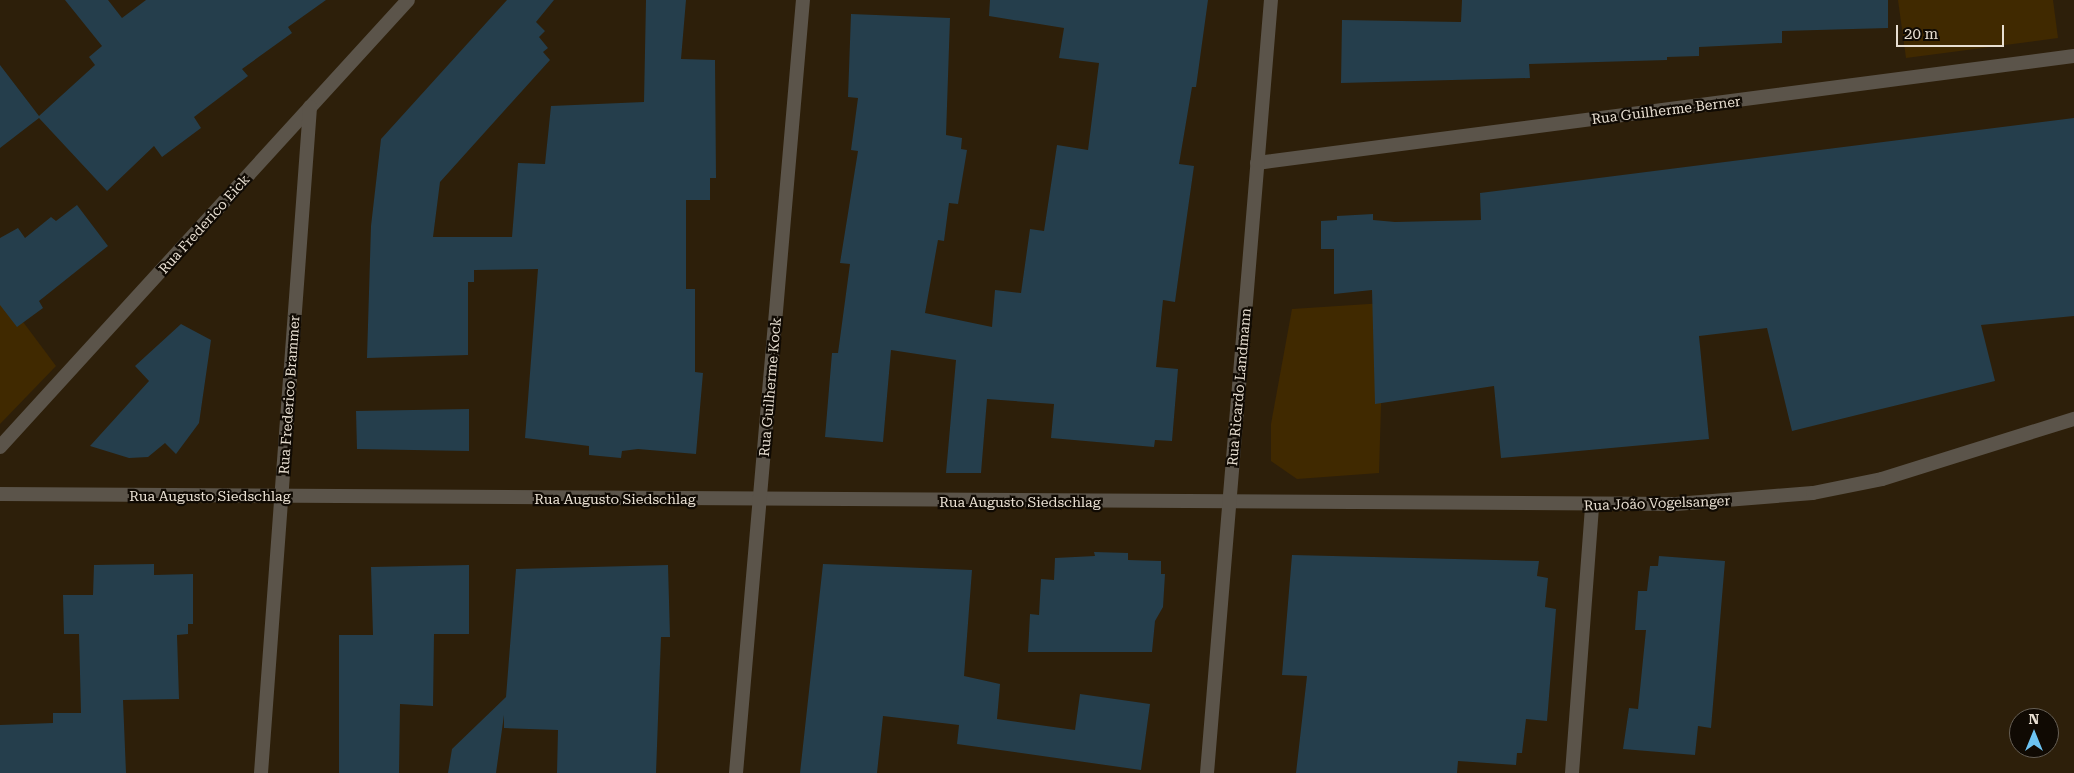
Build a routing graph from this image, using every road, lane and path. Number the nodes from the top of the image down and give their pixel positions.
1 (408, 0) edge
2 (803, 0) edge
3 (1270, 0) edge
4 (2074, 56) edge
5 (310, 107) junction
6 (1257, 163) junction
7 (2074, 419) edge
8 (0, 447) edge
9 (0, 494) edge
10 (281, 496) junction
11 (760, 500) junction
12 (1229, 503) junction
13 (1592, 506) junction
14 (260, 773) edge
15 (736, 773) edge
16 (1207, 773) edge
17 (1572, 773) edge

1 - 5 street, Rua Frederico Eick
2 - 11 street, Rua Guilherme Kock
3 - 6 street, Rua Ricardo Landmann
4 - 6 street, Rua Guilherme Berner
5 - 8 street, Rua Frederico Eick
5 - 10 street, Rua Frederico Brammer
6 - 12 street, Rua Ricardo Landmann
7 - 13 street, Rua João Vogelsanger
9 - 10 street, Rua Augusto Siedschlag
10 - 11 street, Rua Augusto Siedschlag
10 - 14 street, Rua Frederico Brammer
11 - 12 street, Rua Augusto Siedschlag
11 - 15 street, Rua Guilherme Kock
12 - 13 street, Rua João Vogelsanger
12 - 16 street, Rua Ricardo Landmann
13 - 17 street

